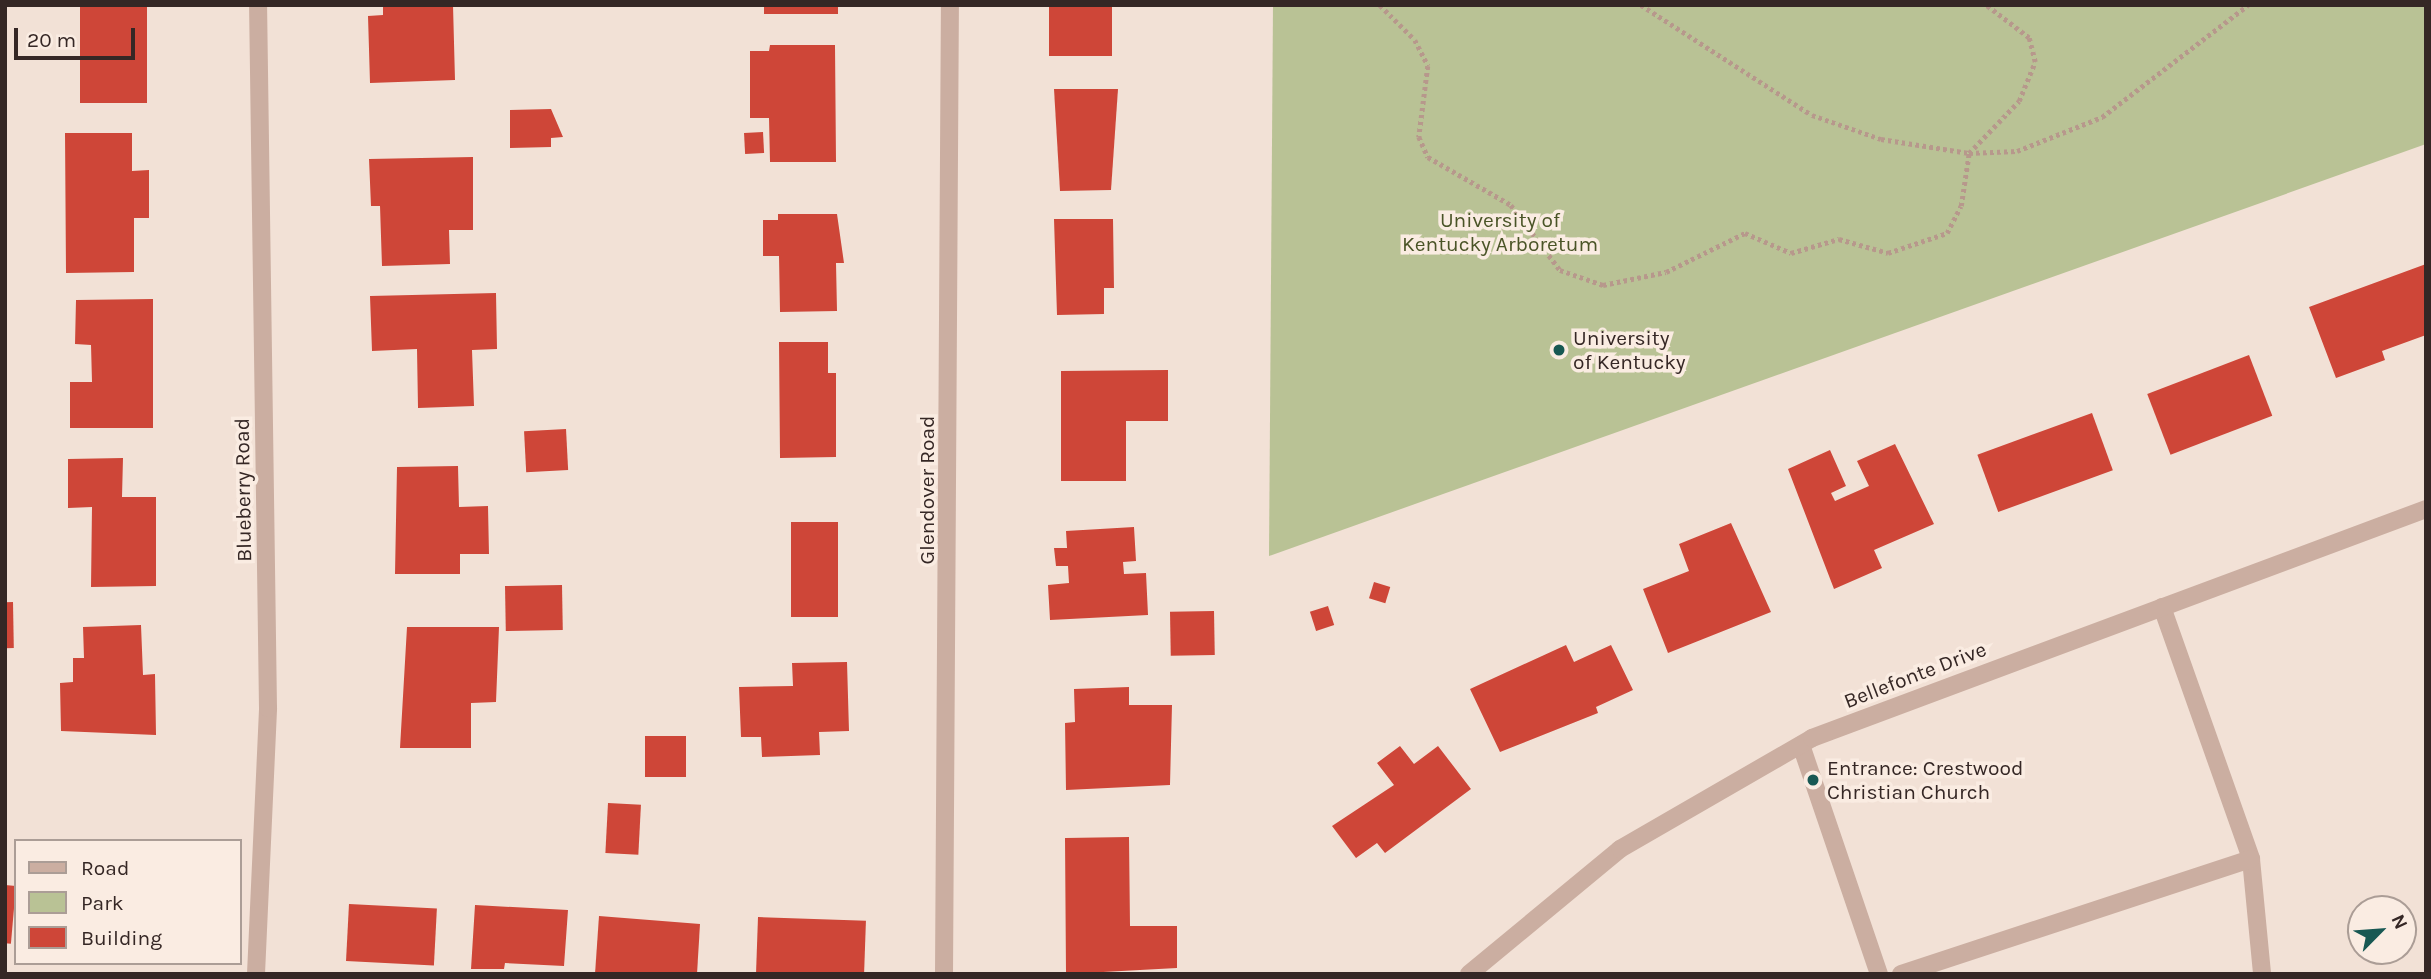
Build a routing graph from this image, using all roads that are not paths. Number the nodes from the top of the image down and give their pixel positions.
1 (258, 5) edge
2 (950, 5) edge
3 (2426, 509) edge
4 (2162, 607) junction
5 (1801, 745) junction
6 (2251, 859) junction
7 (256, 974) edge
8 (944, 974) edge
9 (1469, 974) edge
10 (1879, 974) edge
11 (1901, 974) edge
12 (2262, 974) edge

1 - 7 street, Blueberry Road
2 - 8 street, Glendover Road
3 - 4 street, Bellefonte Drive
4 - 5 street, Bellefonte Drive
4 - 6 street
5 - 9 street, Bellefonte Drive
5 - 10 street
6 - 11 street
6 - 12 street

